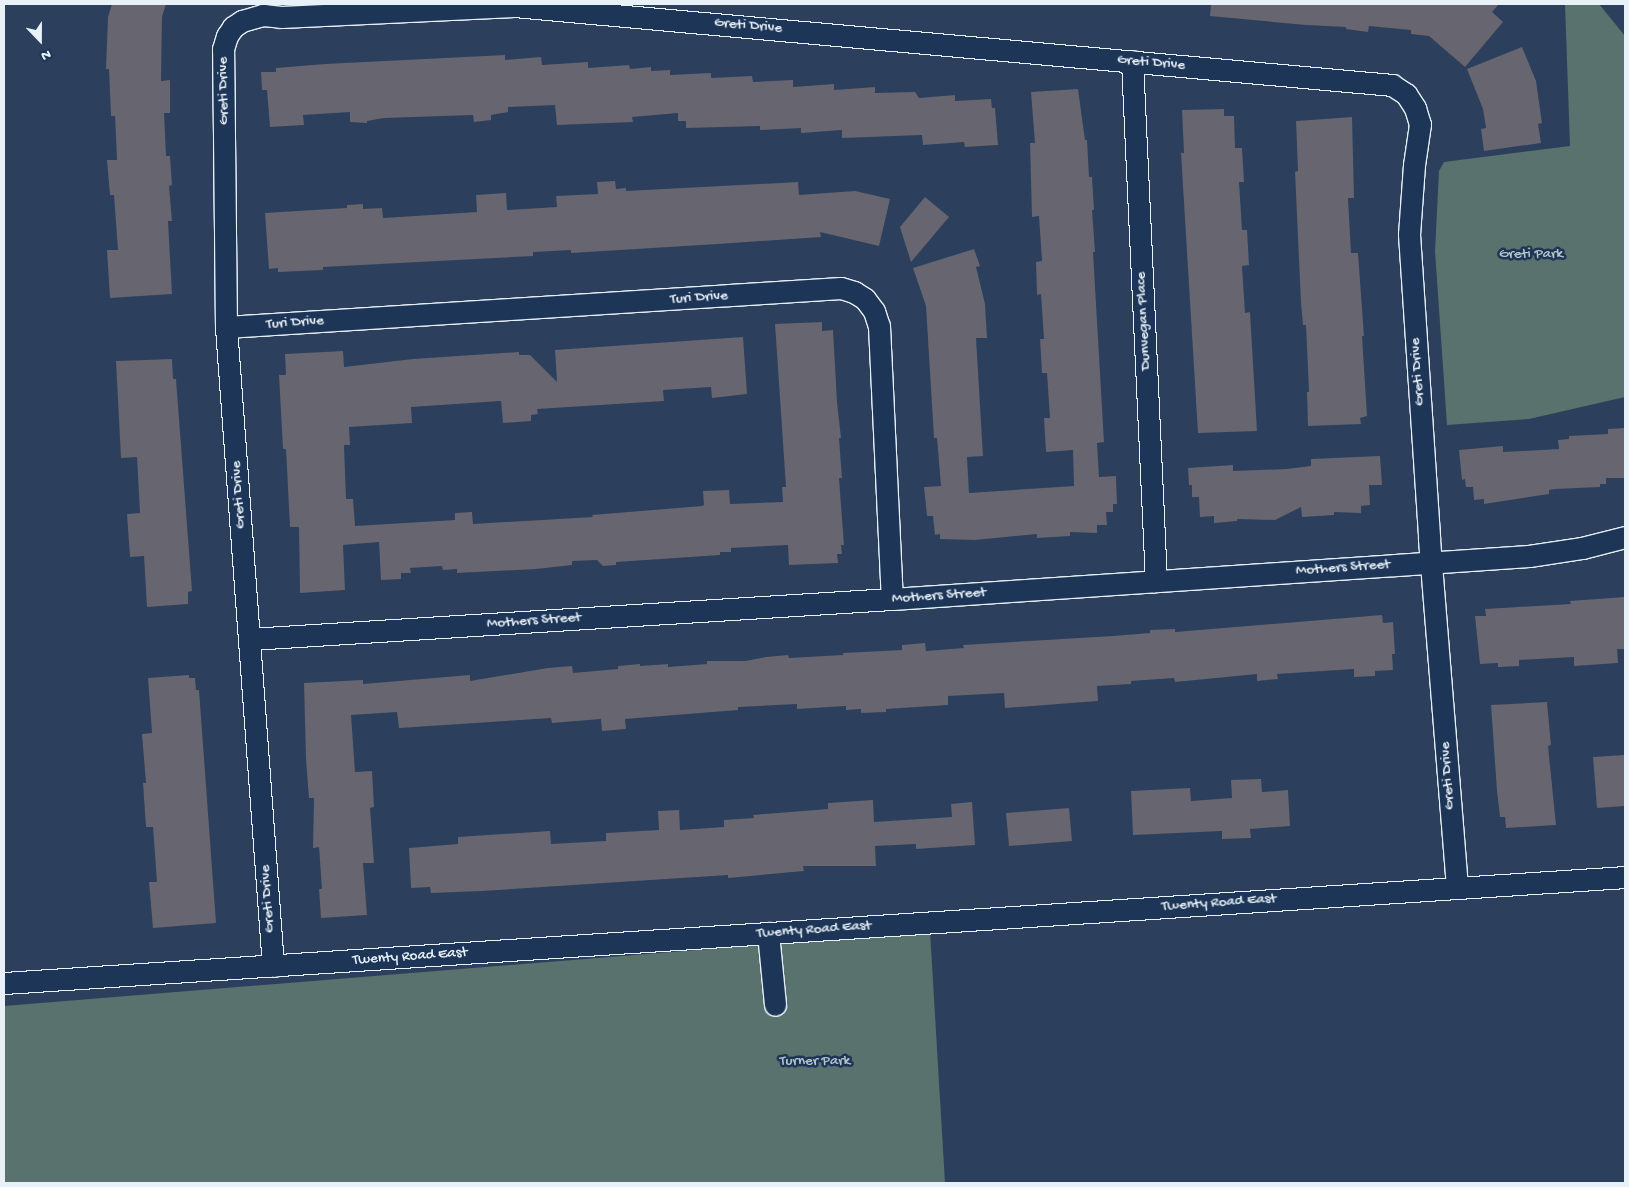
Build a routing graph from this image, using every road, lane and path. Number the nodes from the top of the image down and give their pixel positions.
1 (1132, 61) junction
2 (226, 328) junction
3 (1625, 537) edge
4 (1431, 562) junction
5 (1156, 581) junction
6 (892, 599) junction
7 (250, 639) junction
8 (1625, 877) edge
9 (1457, 887) junction
10 (768, 933) junction
11 (272, 966) junction
12 (4, 983) edge
13 (775, 1005) dead end

1 - 2 street, Greti Drive
1 - 4 street, Greti Drive
1 - 5 street, Dunvegan Place
2 - 6 street, Turi Drive
2 - 7 street, Greti Drive
3 - 4 street, Mothers Street
4 - 5 street, Mothers Street
4 - 9 street, Greti Drive
5 - 6 street, Mothers Street
6 - 7 street, Mothers Street
7 - 11 street, Greti Drive
8 - 9 street, Twenty Road East
9 - 10 street, Twenty Road East
10 - 11 street, Twenty Road East
10 - 13 street
11 - 12 street, Twenty Road East

